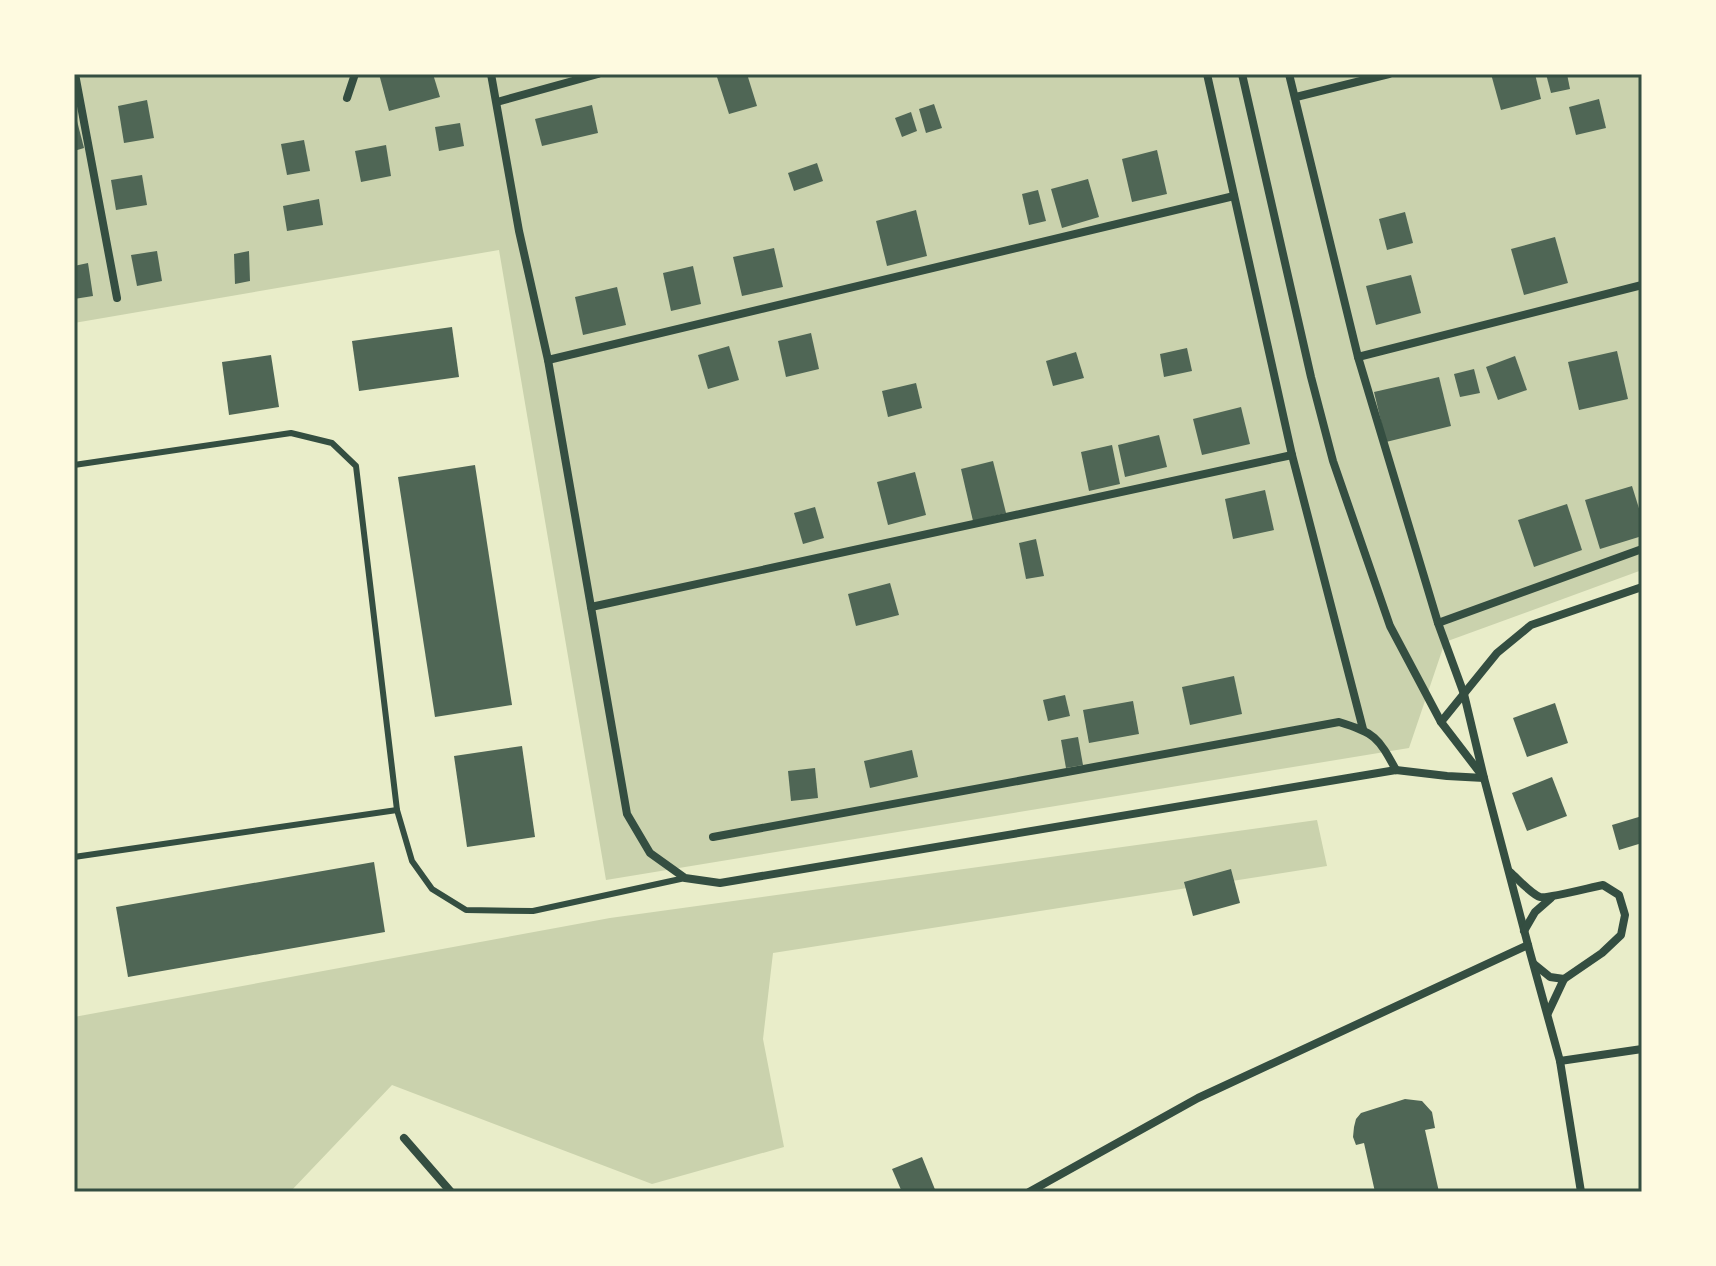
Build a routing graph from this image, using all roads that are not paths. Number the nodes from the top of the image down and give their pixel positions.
1 (75, 74) edge
2 (355, 74) edge
3 (491, 74) edge
4 (598, 74) edge
5 (1207, 74) edge
6 (1242, 74) edge
7 (1289, 74) edge
8 (1389, 74) edge
9 (1296, 97) junction
10 (347, 98) dead end
11 (497, 102) junction
12 (1234, 196) junction
13 (1642, 285) edge
14 (117, 298) dead end
15 (1358, 357) junction
16 (548, 360) junction
17 (1292, 455) junction
18 (74, 465) edge
19 (1642, 549) edge
20 (1642, 587) edge
21 (591, 607) junction
22 (1438, 623) junction
23 (1464, 694) junction
24 (1441, 722) junction
25 (1363, 729) junction
26 (1396, 770) junction
27 (1484, 778) junction
28 (397, 810) junction
29 (713, 837) dead end
30 (74, 857) edge
31 (1508, 871) junction
32 (685, 878) junction
33 (1552, 897) junction
34 (1524, 931) junction
35 (1528, 945) junction
36 (1533, 962) junction
37 (1564, 979) junction
38 (1548, 1014) junction
39 (1642, 1049) edge
40 (1560, 1061) junction
41 (404, 1138) dead end
42 (451, 1192) edge
43 (1029, 1192) edge
44 (1581, 1192) edge

1 - 14 street
2 - 10 street
3 - 11 street
4 - 11 street
5 - 12 street
6 - 24 street
7 - 9 street
8 - 9 street
9 - 15 street
11 - 16 street
12 - 16 street
12 - 17 street
13 - 15 street
15 - 22 street
16 - 21 street
17 - 21 street
17 - 25 street
18 - 28 lane
19 - 22 street
20 - 23 street
21 - 32 street
22 - 23 street
23 - 24 street
23 - 27 street
24 - 27 street
25 - 26 street
25 - 29 street
26 - 27 street
26 - 32 street
27 - 31 street
28 - 30 lane
28 - 32 lane
31 - 33 street
31 - 34 street
33 - 34 street
33 - 37 street
34 - 35 street
35 - 36 street
35 - 43 street
36 - 37 street
36 - 38 street
37 - 38 street
38 - 40 street
39 - 40 street
40 - 44 street
41 - 42 street

